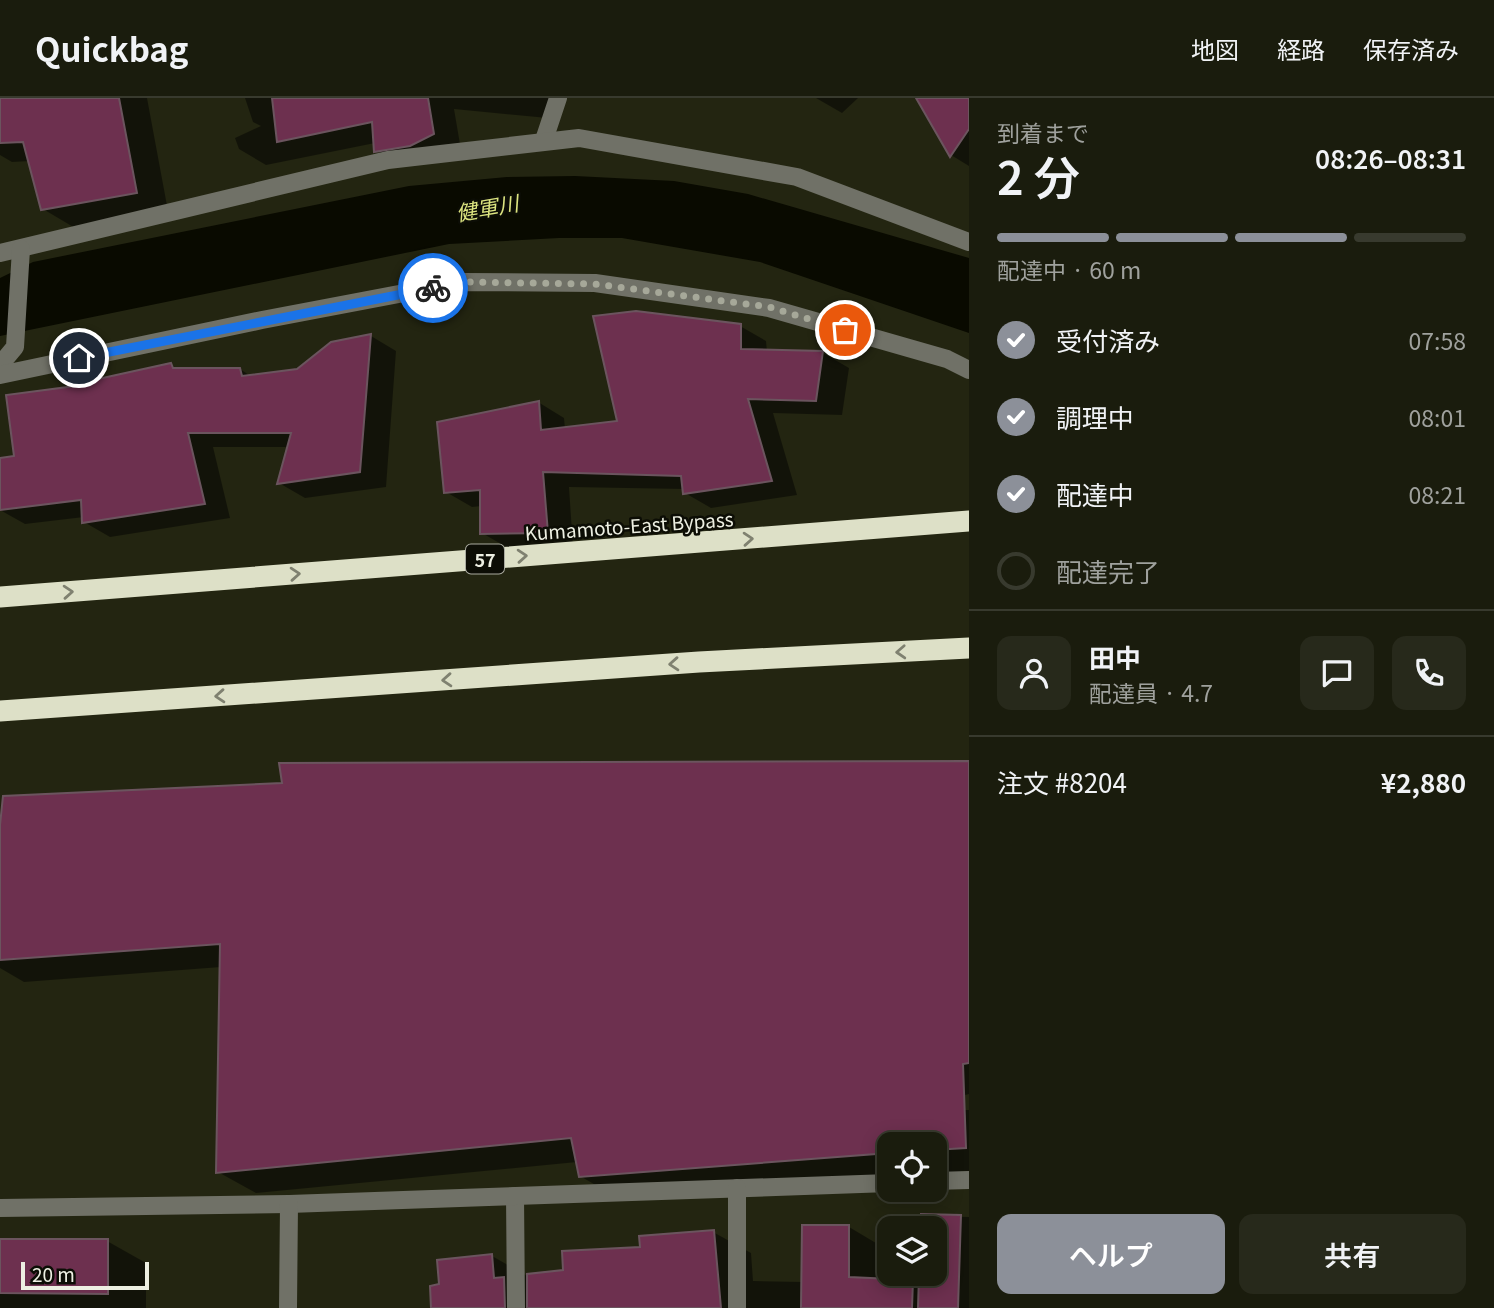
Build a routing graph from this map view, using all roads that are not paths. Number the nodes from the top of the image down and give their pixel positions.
1 (558, 98) edge
2 (544, 140) junction
3 (969, 242) edge
4 (21, 249) junction
5 (0, 253) edge
6 (0, 365) edge
7 (969, 370) edge
8 (0, 375) edge
9 (969, 521) edge
10 (0, 597) edge
11 (969, 649) edge
12 (0, 712) edge
13 (969, 1180) edge
14 (947, 1181) edge
15 (877, 1183) edge
16 (737, 1188) junction
17 (515, 1196) junction
18 (289, 1204) junction
19 (0, 1208) edge
20 (288, 1308) edge
21 (516, 1308) edge
22 (737, 1308) edge

1 - 2 street
2 - 3 street
2 - 4 street
4 - 5 street
4 - 6 street
7 - 8 street
10 -> 9 highway, Kumamoto-East Bypass / 57
11 -> 12 highway
13 - 14 street
15 - 16 street
16 - 17 street
16 - 22 street
17 - 18 street
17 - 21 street
18 - 19 street
18 - 20 street

